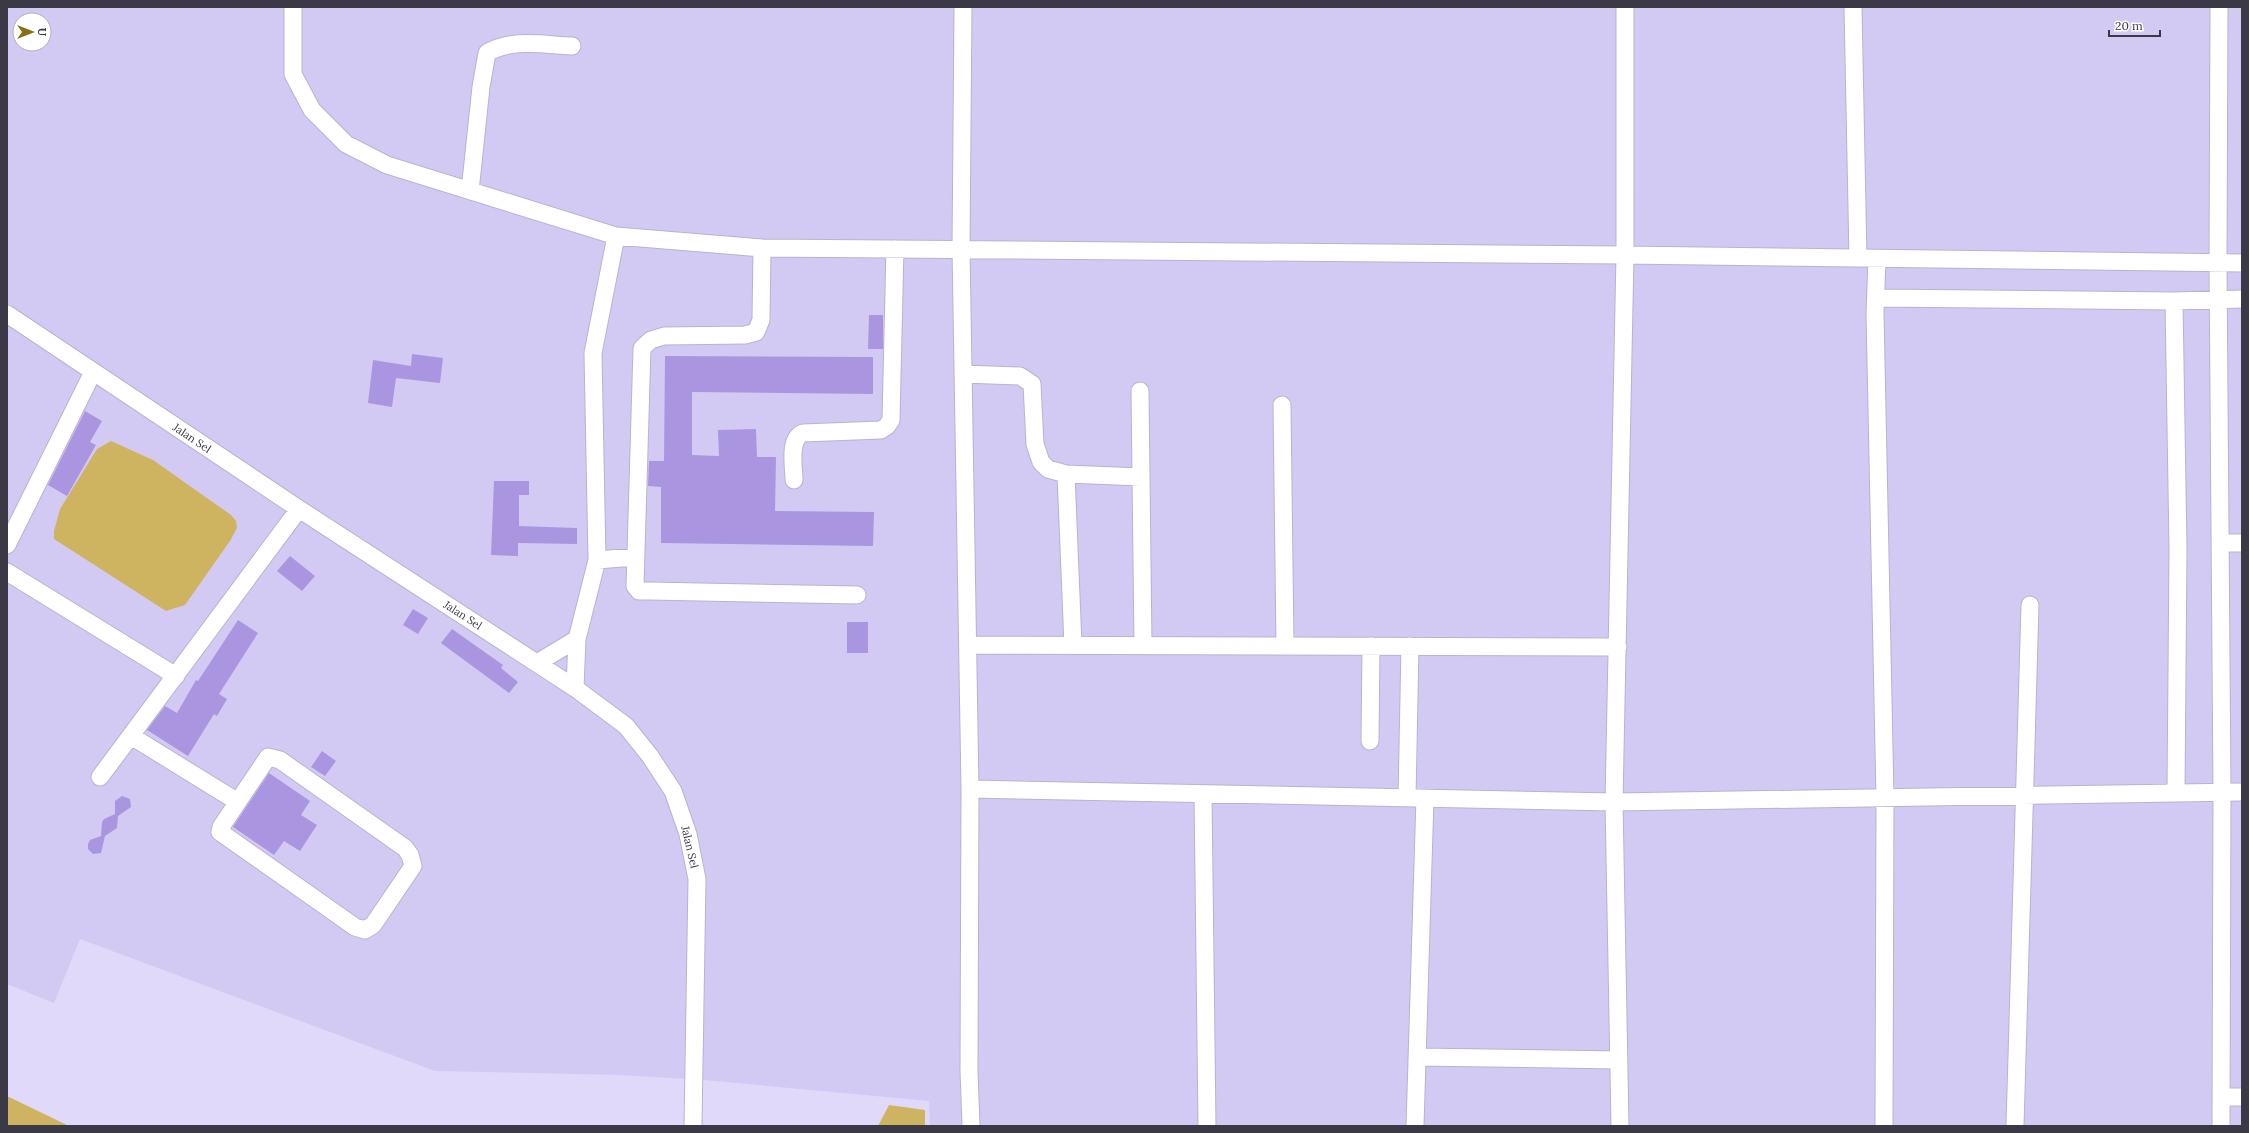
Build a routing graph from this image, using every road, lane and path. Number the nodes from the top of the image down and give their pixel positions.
1 (293, 7) edge
2 (963, 7) edge
3 (1625, 7) edge
4 (1854, 7) edge
5 (2219, 7) edge
6 (572, 46) dead end
7 (470, 191) junction
8 (616, 236) junction
9 (762, 248) junction
10 (895, 249) junction
11 (961, 249) junction
12 (1625, 255) junction
13 (1858, 258) junction
14 (1877, 259) junction
15 (2218, 263) junction
16 (2242, 263) edge
17 (1877, 298) junction
18 (2219, 298) junction
19 (2242, 299) edge
20 (2174, 301) junction
21 (7, 314) edge
22 (93, 372) junction
23 (963, 374) junction
24 (1140, 391) dead end
25 (1282, 405) dead end
26 (1066, 474) junction
27 (1141, 477) junction
28 (794, 480) dead end
29 (299, 509) junction
30 (7, 543) edge
31 (2222, 543) junction
32 (2242, 543) edge
33 (635, 557) junction
34 (597, 560) junction
35 (7, 572) edge
36 (857, 595) dead end
37 (2030, 605) dead end
38 (577, 639) junction
39 (968, 645) junction
40 (1073, 645) junction
41 (1143, 645) junction
42 (1285, 645) junction
43 (1371, 646) junction
44 (1410, 646) junction
45 (1618, 647) junction
46 (537, 663) junction
47 (176, 676) junction
48 (575, 688) junction
49 (131, 736) junction
50 (1370, 741) dead end
51 (100, 777) dead end
52 (970, 789) junction
53 (2176, 792) junction
54 (2222, 792) junction
55 (2242, 792) edge
56 (1204, 794) junction
57 (2025, 795) junction
58 (1408, 798) junction
59 (1425, 798) junction
60 (1885, 798) junction
61 (238, 802) junction
62 (1614, 802) junction
63 (1417, 1057) junction
64 (1619, 1060) junction
65 (2221, 1097) junction
66 (2242, 1097) edge
67 (693, 1126) edge
68 (971, 1126) edge
69 (1207, 1126) edge
70 (1414, 1126) edge
71 (1620, 1126) edge
72 (1884, 1126) edge
73 (2016, 1126) edge
74 (2221, 1126) edge

1 - 7 street
2 - 11 street
3 - 12 street
4 - 13 street
5 - 15 street
6 - 7 street
7 - 8 street
8 - 9 street
8 - 34 street
9 - 10 street
9 - 33 street
10 - 11 street
10 - 28 street
11 - 12 street
11 - 23 street
12 - 13 street
12 - 45 street
13 - 14 street
14 - 15 street
14 - 17 street
15 - 16 street
15 - 18 street
17 - 20 street
17 - 60 street
18 - 19 street
18 - 20 street
18 - 31 street
20 - 53 street
21 - 22 street, Jalan Sel
22 - 29 street, Jalan Sel
22 - 30 street
23 - 26 street
23 - 39 street
24 - 27 street
25 - 42 street
26 - 27 street
26 - 40 street
27 - 41 street
29 - 46 street, Jalan Sel
29 - 47 street
31 - 32 street
31 - 54 street
33 - 34 street
33 - 36 street
34 - 38 street
35 - 47 street
37 - 57 street
38 - 46 street
38 - 48 street
39 - 40 street
39 - 52 street
40 - 41 street
41 - 42 street
42 - 43 street
43 - 44 street
43 - 50 street
44 - 45 street
44 - 58 street
45 - 62 street
46 - 48 street, Jalan Sel
47 - 49 street
48 - 67 street, Jalan Sel
49 - 51 street
49 - 61 street
52 - 56 street
52 - 68 street
53 - 54 street
53 - 57 street
54 - 55 street
54 - 65 street
56 - 58 street
56 - 69 street
57 - 60 street
57 - 73 street
58 - 59 street
59 - 62 street
59 - 63 street
60 - 62 street
60 - 72 street
61 - 61 street
62 - 64 street
63 - 64 street
63 - 70 street
64 - 71 street
65 - 66 street
65 - 74 street

